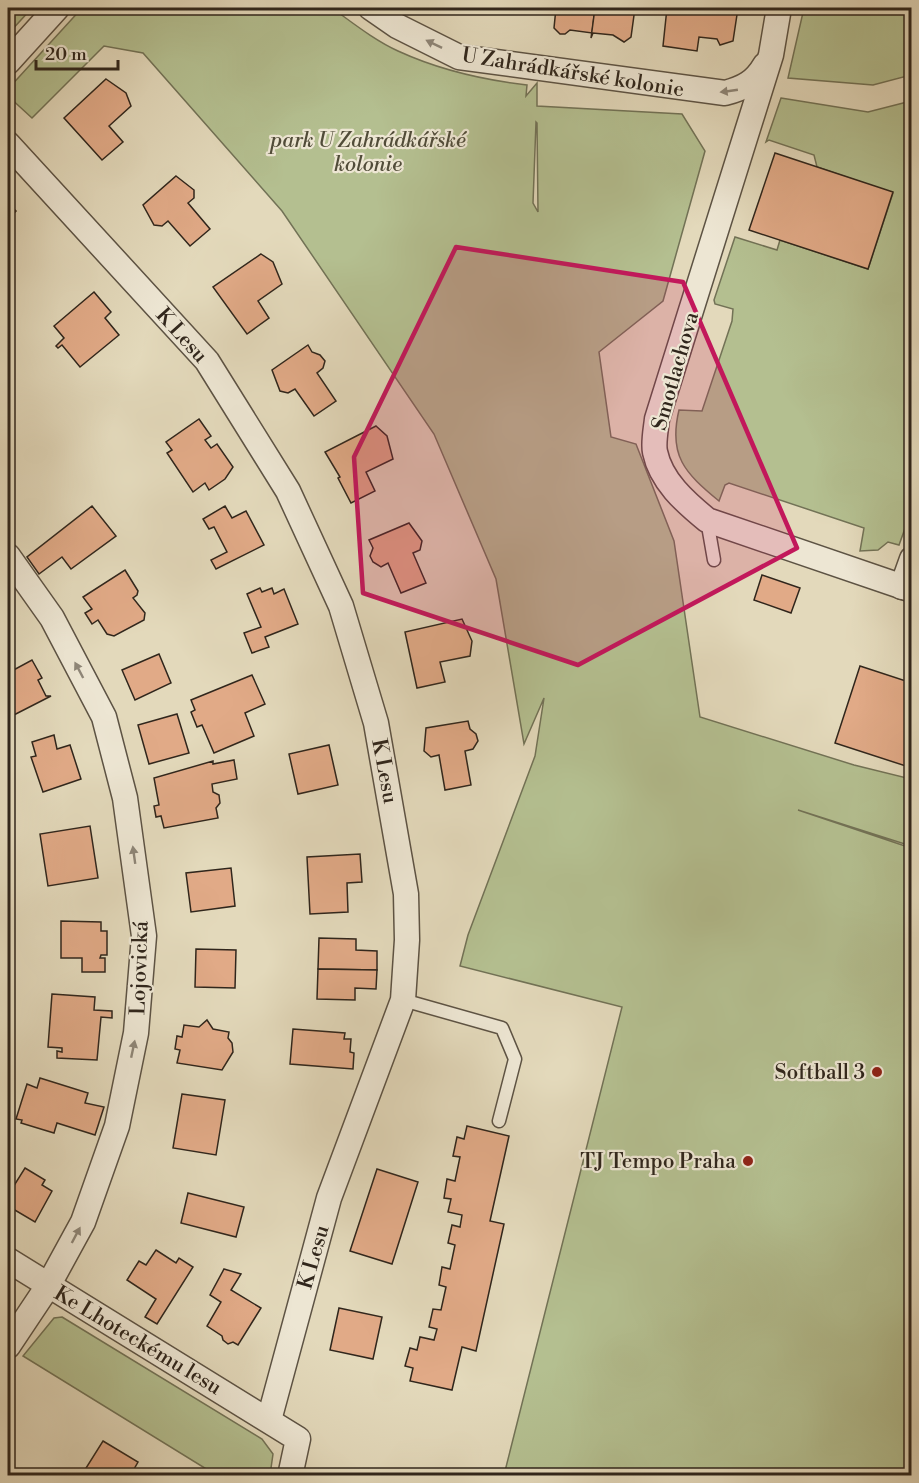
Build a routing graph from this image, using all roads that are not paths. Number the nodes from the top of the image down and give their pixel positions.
1 (57, 8) edge
2 (371, 8) edge
3 (779, 8) edge
4 (771, 55) junction
5 (8, 62) edge
6 (8, 144) edge
7 (706, 520) junction
8 (8, 556) edge
9 (714, 560) dead end
10 (912, 560) edge
11 (907, 589) edge
12 (403, 1000) junction
13 (499, 1121) dead end
14 (8, 1260) edge
15 (48, 1286) junction
16 (8, 1346) edge
17 (269, 1420) junction
18 (290, 1476) edge

1 - 5 street
4 -> 2 street, U Zahrádkářské kolonie
3 - 4 street, Smotlachova
4 - 7 street, Smotlachova
6 - 12 street, K Lesu
7 - 9 lane
7 - 11 street, Smotlachova
15 -> 8 street, Lojovická
10 - 11 street, Smotlachova
12 - 13 lane
12 - 17 street, K Lesu
14 - 15 street, Ke Lhoteckému lesu
15 - 16 street, Lojovická
15 - 17 street, Ke Lhoteckému lesu
17 - 18 street

